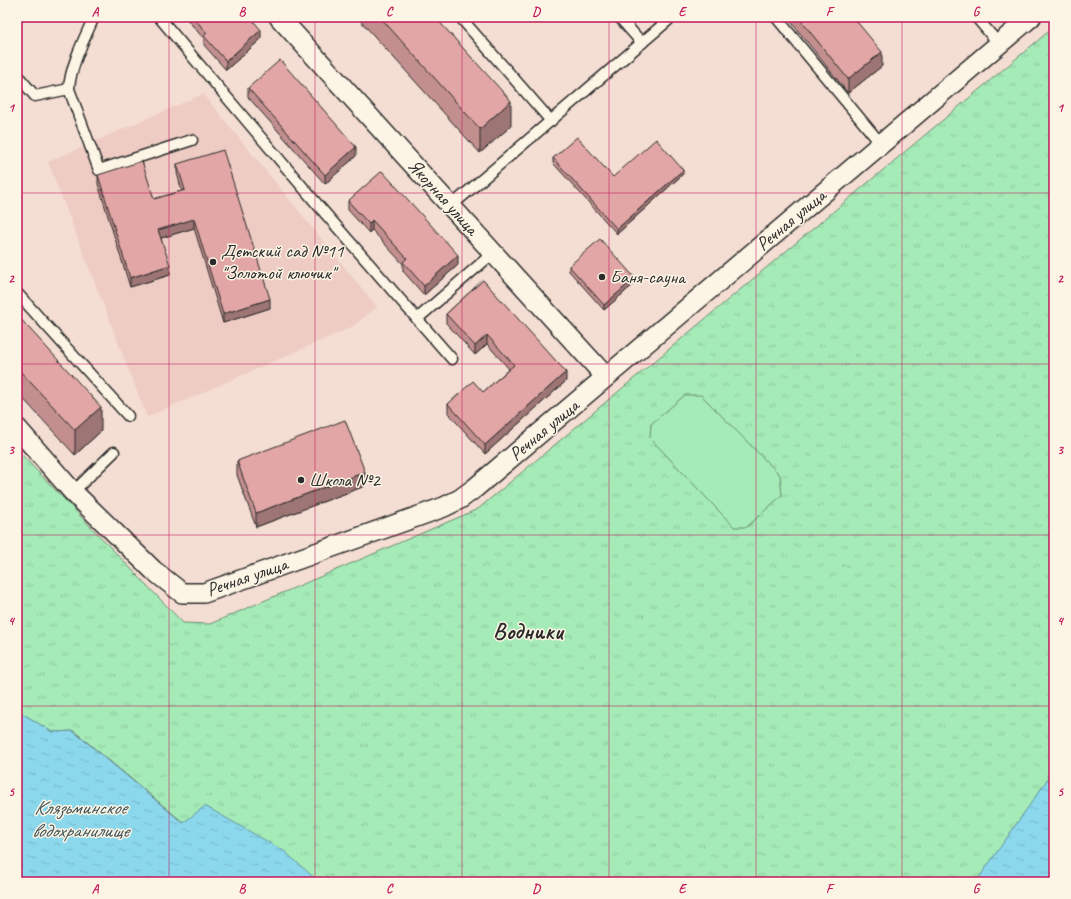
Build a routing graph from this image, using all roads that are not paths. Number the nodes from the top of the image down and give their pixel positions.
1 (94, 17) edge
2 (159, 17) edge
3 (279, 17) edge
4 (460, 17) edge
5 (619, 17) edge
6 (672, 17) edge
7 (776, 17) edge
8 (976, 17) edge
9 (1030, 17) edge
10 (642, 43) junction
11 (998, 44) junction
12 (17, 75) edge
13 (69, 89) junction
14 (551, 121) junction
15 (192, 140) dead end
16 (881, 144) junction
17 (451, 206) junction
18 (494, 253) junction
19 (17, 293) edge
20 (417, 319) junction
21 (452, 359) dead end
22 (606, 377) junction
23 (128, 416) dead end
24 (17, 428) edge
25 (114, 452) dead end
26 (73, 492) junction

1 - 13 lane
2 - 20 lane
3 - 17 street, Якорная улица
4 - 14 lane
5 - 10 lane
6 - 10 lane
7 - 16 lane
8 - 11 lane
9 - 11 street, Речная улица
10 - 14 lane
11 - 16 street, Речная улица
12 - 13 lane
13 - 15 lane
14 - 17 lane
16 - 22 street, Речная улица
17 - 18 street, Якорная улица
18 - 20 lane
18 - 22 street, Якорная улица
19 - 23 lane
20 - 21 lane
22 - 26 street, Речная улица
24 - 26 street, Речная улица
25 - 26 lane

